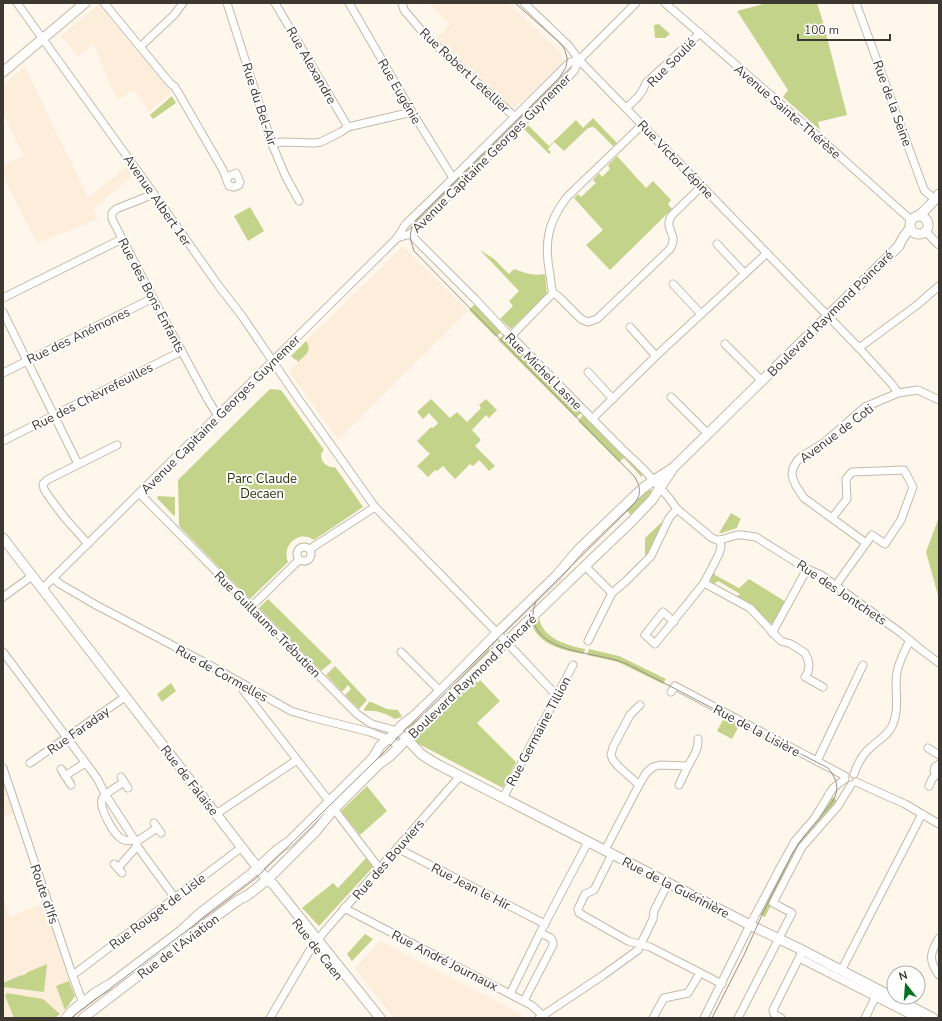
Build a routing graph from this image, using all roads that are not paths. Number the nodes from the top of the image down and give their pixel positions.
1 (17, 3) edge
2 (85, 3) edge
3 (104, 3) edge
4 (183, 3) edge
5 (227, 3) edge
6 (275, 3) edge
7 (349, 3) edge
8 (402, 3) edge
9 (524, 3) edge
10 (636, 3) edge
11 (665, 3) edge
12 (856, 3) edge
13 (700, 33) junction
14 (42, 39) junction
15 (140, 47) junction
16 (579, 60) junction
17 (3, 72) edge
18 (626, 108) junction
19 (412, 112) junction
20 (515, 117) junction
21 (642, 125) junction
22 (348, 127) junction
23 (272, 144) junction
24 (227, 178) dead end
25 (453, 178) junction
26 (702, 186) junction
27 (154, 194) junction
28 (936, 199) edge
29 (299, 201) dead end
30 (916, 226) junction
31 (410, 234) junction
32 (397, 238) junction
33 (122, 239) junction
34 (717, 244) dead end
35 (939, 245) edge
36 (767, 253) junction
37 (745, 274) junction
38 (673, 284) dead end
39 (939, 286) edge
40 (554, 293) junction
41 (3, 298) edge
42 (153, 298) junction
43 (3, 312) edge
44 (701, 314) junction
45 (828, 316) junction
46 (630, 327) dead end
47 (511, 336) junction
48 (725, 344) dead end
49 (859, 348) junction
50 (182, 351) junction
51 (656, 356) junction
52 (27, 361) junction
53 (273, 362) junction
54 (588, 372) dead end
55 (3, 373) edge
56 (762, 381) junction
57 (898, 393) junction
58 (671, 397) dead end
59 (613, 398) junction
60 (939, 400) edge
61 (54, 415) junction
62 (218, 416) junction
63 (592, 419) junction
64 (708, 434) junction
65 (3, 441) edge
66 (117, 445) dead end
67 (78, 464) junction
68 (673, 468) junction
69 (654, 480) junction
70 (660, 488) junction
71 (139, 493) junction
72 (375, 507) junction
73 (677, 509) junction
74 (832, 518) junction
75 (3, 538) edge
76 (720, 540) junction
77 (866, 543) junction
78 (88, 544) junction
79 (310, 549) junction
80 (299, 560) junction
81 (586, 566) junction
82 (807, 568) junction
83 (32, 576) junction
84 (53, 578) junction
85 (704, 583) junction
86 (836, 585) junction
87 (42, 589) junction
88 (612, 593) junction
89 (3, 597) edge
90 (251, 607) junction
91 (674, 622) dead end
92 (772, 633) junction
93 (497, 634) junction
94 (910, 640) junction
95 (588, 641) dead end
96 (506, 642) junction
97 (3, 652) edge
98 (401, 652) dead end
99 (939, 663) edge
100 (572, 665) dead end
101 (863, 665) dead end
102 (245, 685) junction
103 (823, 687) dead end
104 (440, 690) junction
105 (671, 692) dead end
106 (557, 696) junction
107 (126, 697) junction
108 (640, 705) dead end
109 (361, 717) junction
110 (356, 728) junction
111 (397, 731) junction
112 (67, 738) junction
113 (388, 739) junction
114 (407, 739) junction
115 (698, 739) dead end
116 (400, 746) junction
117 (928, 748) dead end
118 (421, 754) junction
119 (939, 755) edge
120 (297, 760) junction
121 (817, 761) junction
122 (30, 763) dead end
123 (85, 763) junction
124 (939, 764) edge
125 (688, 766) junction
126 (3, 768) edge
127 (61, 769) dead end
128 (854, 774) junction
129 (65, 776) junction
130 (460, 776) junction
131 (845, 778) junction
132 (124, 782) dead end
133 (853, 784) junction
134 (71, 785) dead end
135 (639, 785) junction
136 (679, 785) dead end
137 (929, 786) dead end
138 (105, 794) junction
139 (503, 798) junction
140 (331, 805) junction
141 (216, 814) junction
142 (922, 814) junction
143 (939, 823) edge
144 (157, 828) dead end
145 (588, 842) junction
146 (136, 843) junction
147 (242, 847) junction
148 (397, 848) junction
149 (608, 852) junction
150 (118, 868) dead end
151 (258, 868) junction
152 (379, 868) junction
153 (267, 880) junction
154 (668, 883) junction
155 (175, 898) junction
156 (344, 908) junction
157 (545, 924) junction
158 (750, 926) junction
159 (540, 933) junction
160 (939, 938) edge
161 (778, 939) junction
162 (316, 942) junction
163 (641, 944) junction
164 (801, 954) junction
165 (841, 970) junction
166 (700, 973) junction
167 (72, 974) junction
168 (939, 975) edge
169 (722, 984) junction
170 (510, 994) junction
171 (878, 994) junction
172 (524, 1001) junction
173 (83, 1003) junction
174 (88, 1016) edge
175 (919, 1016) edge
176 (542, 1017) edge
177 (66, 1018) edge
178 (270, 1018) edge
179 (372, 1018) edge
180 (380, 1018) edge
181 (654, 1018) edge
182 (704, 1018) edge
183 (738, 1018) edge
184 (781, 1018) edge
185 (865, 1018) edge
186 (933, 1018) edge

1 - 14 street, Avenue Albert 1er
2 - 14 main road
3 - 15 street
4 - 15 street
5 - 23 street, Rue du Bel-Air
6 - 22 street, Rue Alexandre
7 - 19 street, Rue Eugénie
8 - 20 street, Rue Robert Letellier
9 - 16 street, Rue Victor Lépine
10 - 16 street, Avenue Capitaine Georges Guynemer
11 - 13 street, Avenue Sainte-Thérèse
12 - 28 street, Rue de la Seine
13 - 18 street, Rue Soulié
13 - 30 street, Avenue Sainte-Thérèse
14 - 17 main road
14 - 27 street, Avenue Albert 1er
15 - 24 street
16 - 18 street, Rue Victor Lépine
16 - 20 street, Avenue Capitaine Georges Guynemer
16 - 31 street, Avenue Capitaine Georges Guynemer
18 - 21 street, Rue Victor Lépine
19 - 22 street
19 - 25 street, Rue Eugénie
20 - 25 street, Avenue Capitaine Georges Guynemer
21 - 26 street, Rue Victor Lépine
21 - 40 street
22 - 23 street
23 - 29 street, Rue du Bel-Air
25 - 32 street, Avenue Capitaine Georges Guynemer
26 - 36 street, Rue Victor Lépine
26 - 40 street
27 - 33 street, Rue des Bons Enfants
27 - 53 street, Avenue Albert 1er
28 - 30 main road, Boulevard Raymond Poincaré
28 - 30 main road
30 - 35 street, Avenue Sainte-Thérèse
30 - 45 main road, Boulevard Raymond Poincaré
31 - 32 street, Avenue Capitaine Georges Guynemer
31 - 47 street, Rue Michel Lasne
32 - 53 street, Avenue Capitaine Georges Guynemer
33 - 41 street
33 - 42 street, Rue des Bons Enfants
34 - 37 street
36 - 37 street
36 - 45 street, Rue Victor Lépine
37 - 44 street
38 - 44 street
39 - 49 street
40 - 47 street
42 - 50 street, Rue des Bons Enfants
42 - 52 street, Rue des Anémones
43 - 52 street
44 - 51 street
45 - 49 street, Rue Victor Lépine
45 - 56 main road, Boulevard Raymond Poincaré
46 - 51 street
47 - 63 street, Rue Michel Lasne
48 - 56 street, Boulevard Raymond Poincaré
49 - 57 street, Rue Victor Lépine
50 - 61 street, Rue des Chèvrefeuilles
50 - 62 street, Rue des Bons Enfants
51 - 59 street
52 - 55 street, Rue des Anémones
52 - 61 street
53 - 62 street, Avenue Capitaine Georges Guynemer
53 - 72 street, Avenue Albert 1er
54 - 59 street
56 - 64 main road, Boulevard Raymond Poincaré
57 - 60 street, Avenue de Coti
57 - 74 street, Avenue de Coti
58 - 64 street
59 - 63 street
61 - 65 street, Rue des Chèvrefeuilles
61 - 67 street
62 - 71 street, Avenue Capitaine Georges Guynemer
63 - 69 street, Rue Michel Lasne
64 - 68 main road, Boulevard Raymond Poincaré
66 - 67 street
67 - 78 street
68 - 69 main road, Boulevard Raymond Poincaré
68 - 70 main road, Boulevard Raymond Poincaré
69 - 70 street, Rue Michel Lasne
69 - 93 main road, Boulevard Raymond Poincaré
70 - 73 street, Rue Michel Lasne
70 - 81 main road, Boulevard Raymond Poincaré
71 - 78 street, Avenue Capitaine Georges Guynemer
71 - 90 street, Rue Guillaume Trébutien
72 - 79 street
72 - 93 street, Avenue Albert 1er
73 - 76 street
73 - 88 street
74 - 77 street, Avenue de Coti
74 - 77 street
75 - 83 main road, Rue de Falaise
76 - 82 street, Rue des Jontchets
76 - 85 street
77 - 86 street
78 - 84 street, Avenue Capitaine Georges Guynemer
79 - 80 street
79 - 80 street
80 - 90 street
81 - 88 street
81 - 96 main road, Boulevard Raymond Poincaré
82 - 86 street, Rue des Jontchets
82 - 92 street
83 - 87 main road, Rue de Falaise
83 - 89 street
84 - 87 street, Avenue Capitaine Georges Guynemer
84 - 102 street, Rue de Cormelles
85 - 91 street
85 - 92 street
86 - 94 street, Rue des Jontchets
87 - 107 main road, Rue de Falaise
88 - 95 street
90 - 109 street, Rue Guillaume Trébutien
92 - 103 street
93 - 96 street, Avenue Albert 1er
93 - 104 main road, Boulevard Raymond Poincaré
94 - 99 street, Rue des Jontchets
94 - 128 street
96 - 106 street, Avenue Albert 1er
96 - 114 main road, Boulevard Raymond Poincaré
97 - 112 street
98 - 104 street
100 - 106 street, Rue Germaine Tillion
101 - 121 street
102 - 110 street, Rue de Cormelles
102 - 120 street
104 - 111 main road, Boulevard Raymond Poincaré
105 - 121 street, Rue de la Lisière
106 - 139 street, Rue Germaine Tillion
107 - 112 street, Rue Faraday
107 - 141 main road, Rue de Falaise
108 - 135 street
109 - 110 street
109 - 111 street, Rue Guillaume Trébutien
110 - 113 street, Rue de Cormelles
111 - 113 main road, Boulevard Raymond Poincaré
111 - 114 street, Rue Guillaume Trébutien
112 - 122 street, Rue Faraday
112 - 123 street
113 - 116 street, Rue de Cormelles
113 - 140 main road, Boulevard Raymond Poincaré
114 - 116 main road, Boulevard Raymond Poincaré
114 - 118 main road, Rue de la Guérinière
115 - 125 street
116 - 118 main road, Rue de la Guérinière
116 - 140 main road, Boulevard Raymond Poincaré
117 - 119 street
118 - 130 main road, Rue de la Guérinière
120 - 140 street
120 - 141 street
121 - 131 street, Rue de la Lisière
123 - 129 street
123 - 138 street
124 - 137 street
125 - 135 street
125 - 136 street
126 - 167 street, Route d'Ifs
127 - 129 street
128 - 131 street
128 - 133 street
129 - 134 street
130 - 139 main road, Rue de la Guérinière
130 - 148 street, Rue des Bouviers
131 - 133 street
131 - 158 street
132 - 138 street
133 - 142 street
133 - 161 street
135 - 149 street
138 - 146 street
138 - 146 street
139 - 145 main road, Rue de la Guérinière
140 - 151 main road, Boulevard Raymond Poincaré
140 - 152 street
140 - 153 main road, Boulevard Raymond Poincaré
141 - 147 main road, Rue de Falaise
142 - 143 street
142 - 165 street
144 - 146 street
145 - 149 main road, Rue de la Guérinière
145 - 157 street
146 - 150 street
146 - 155 street
147 - 151 main road, Rue de Falaise
147 - 155 street, Rue Rouget de Lisle
148 - 152 street, Rue des Bouviers
148 - 157 street, Rue Jean le Hir
149 - 154 main road, Rue de la Guérinière
149 - 163 street
151 - 153 main road, Rue de Falaise
151 - 173 main road, Rue de l'Aviation
152 - 156 street, Rue des Bouviers
153 - 162 main road, Rue de Caen
153 - 174 main road, Rue de l'Aviation
154 - 158 main road, Rue de la Guérinière
154 - 163 street
155 - 167 street, Rue Rouget de Lisle
156 - 162 street, Rue des Bouviers
156 - 170 street, Rue André Journaux
157 - 159 street
158 - 161 main road, Rue de la Guérinière
158 - 169 street
159 - 170 street
159 - 172 street
160 - 168 street
161 - 164 main road, Rue de la Guérinière
161 - 183 street
162 - 178 street, Rue des Bouviers
162 - 179 main road, Rue de Caen
162 - 180 main road
163 - 166 street
163 - 176 street
164 - 165 main road, Rue de la Guérinière
164 - 171 street
164 - 184 street
165 - 171 main road, Rue de la Guérinière
166 - 169 street
166 - 181 street
167 - 173 street, Route d'Ifs
169 - 182 street
170 - 172 street, Rue André Journaux
171 - 175 main road, Rue de la Guérinière
171 - 185 street
172 - 176 street, Rue André Journaux
173 - 174 main road, Route d'Ifs
173 - 177 main road, Rue de l'Aviation
175 - 186 main road, Rue de la Guérinière

